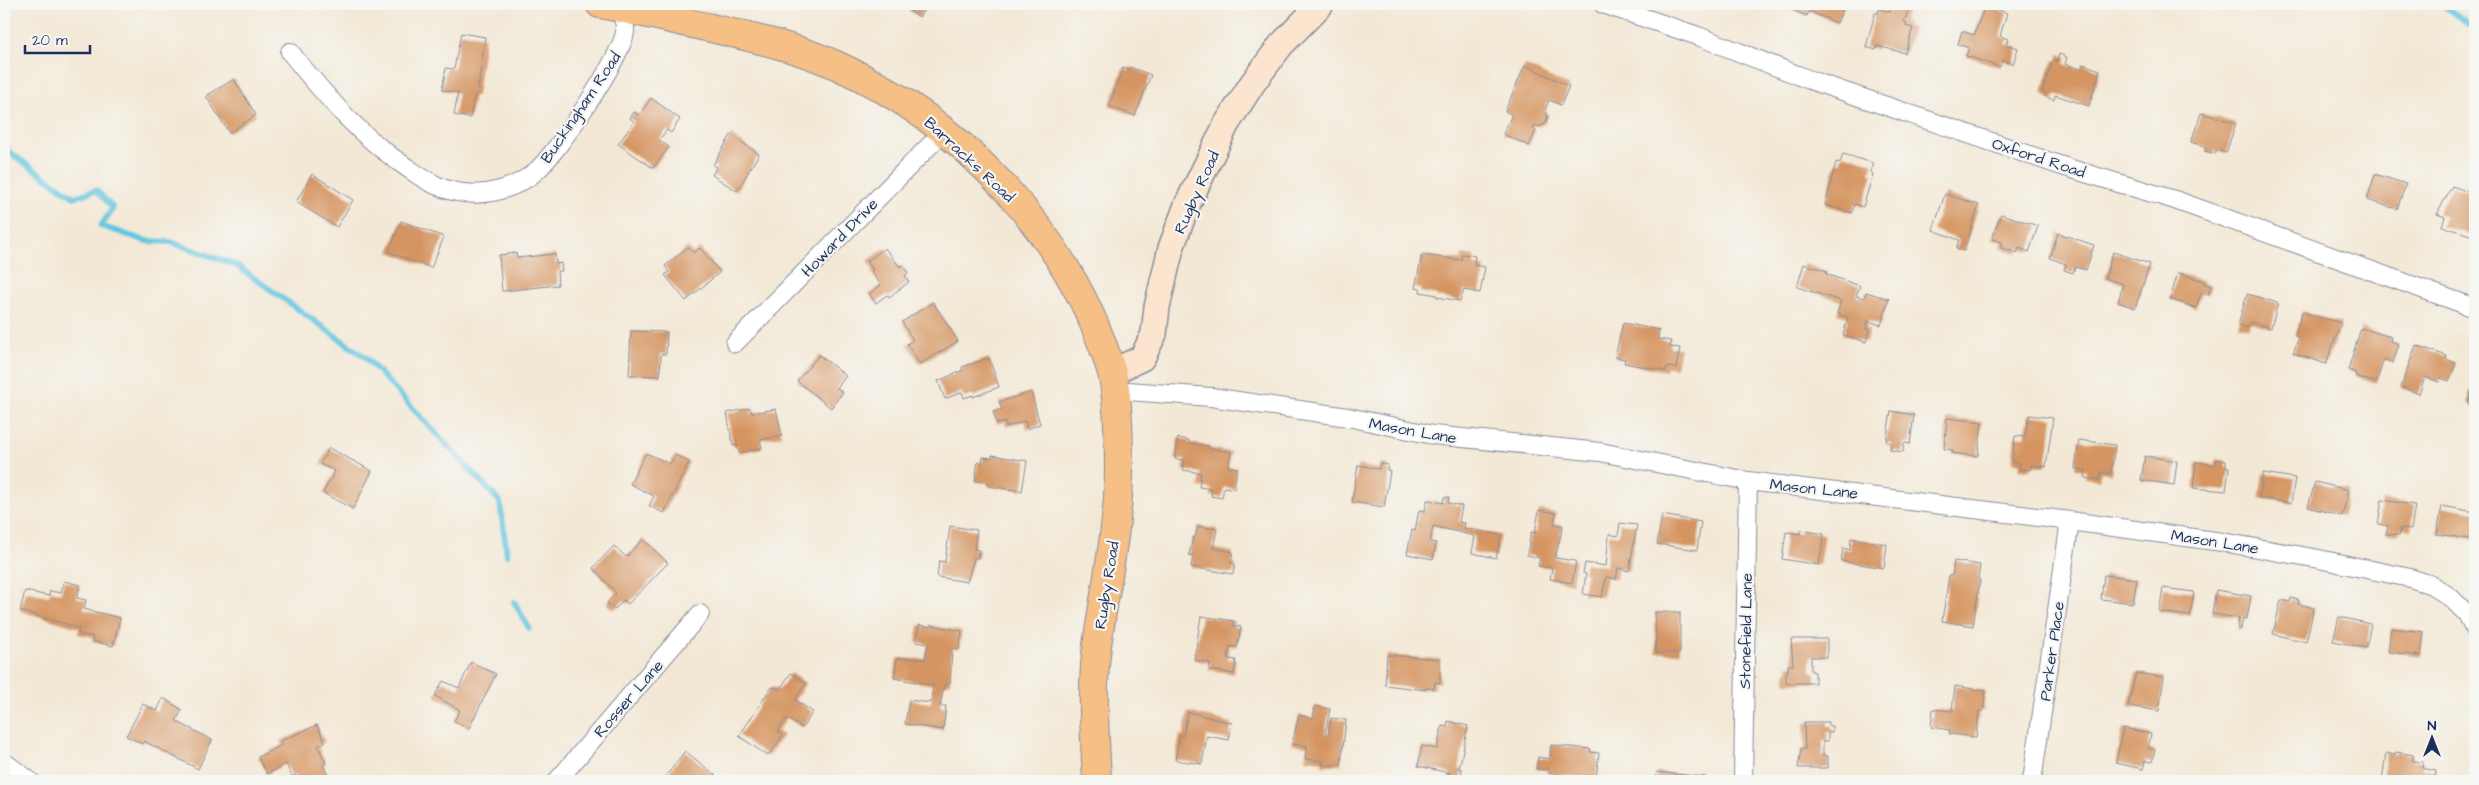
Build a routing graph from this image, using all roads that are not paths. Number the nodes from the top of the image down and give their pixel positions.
1 (1321, 4) edge
2 (1604, 4) edge
3 (612, 5) edge
4 (290, 52) dead end
5 (944, 131) junction
6 (2475, 308) edge
7 (736, 343) dead end
8 (1113, 381) junction
9 (1748, 481) junction
10 (2070, 521) junction
11 (700, 614) dead end
12 (2471, 621) edge
13 (4, 762) edge
14 (30, 781) edge
15 (557, 781) edge
16 (1097, 781) edge
17 (1743, 781) edge
18 (2032, 781) edge

1 - 8 street, Rugby Road
2 - 6 street, Oxford Road
3 - 4 street, Buckingham Road
3 - 5 main road, Barracks Road
5 - 7 street, Howard Drive
5 - 8 main road, Barracks Road
8 - 9 street, Mason Lane
8 - 16 main road, Rugby Road
9 - 10 street, Mason Lane
9 - 17 street, Stonefield Lane
10 - 12 street, Mason Lane
10 - 18 street, Parker Place
11 - 15 street, Rosser Lane
13 - 14 street

